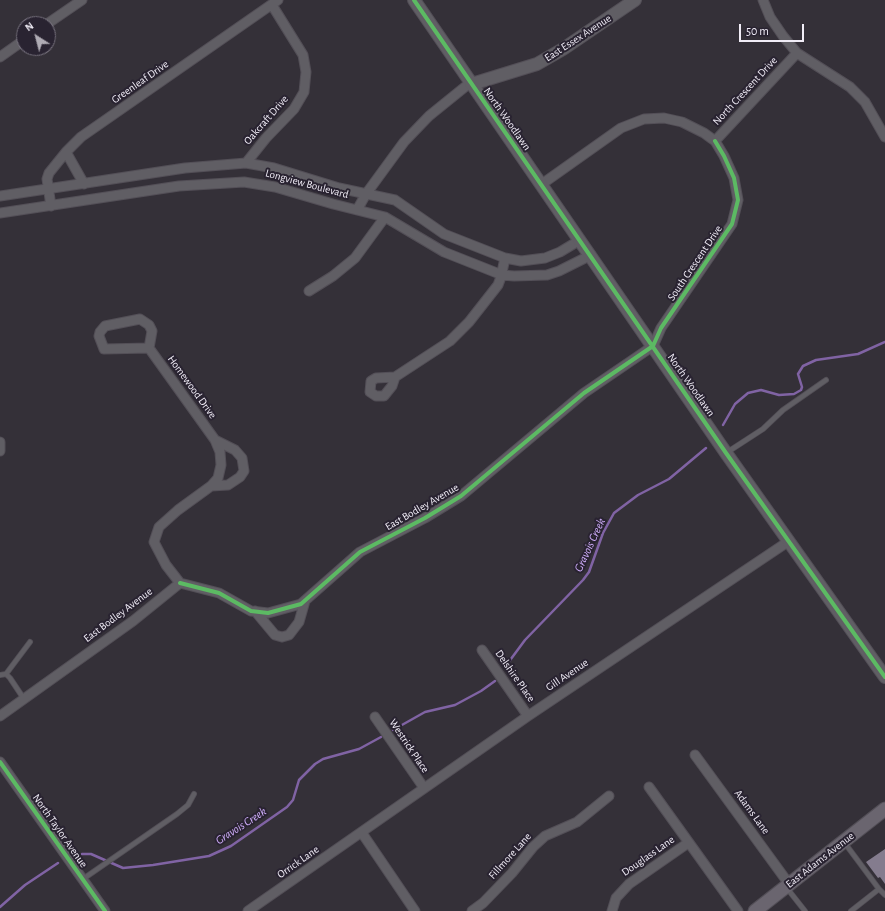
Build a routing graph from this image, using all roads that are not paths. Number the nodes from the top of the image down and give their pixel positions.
1 (82, 0) edge
2 (414, 0) edge
3 (635, 0) edge
4 (763, 0) edge
5 (275, 2) edge
6 (56, 18) edge
7 (16, 46) edge
8 (797, 53) junction
9 (0, 57) edge
10 (471, 83) junction
11 (885, 137) edge
12 (715, 141) junction
13 (66, 152) junction
14 (246, 163) junction
15 (84, 184) junction
16 (542, 184) junction
17 (48, 188) junction
18 (366, 194) junction
19 (0, 196) edge
20 (51, 206) junction
21 (357, 210) junction
22 (0, 213) edge
23 (385, 217) junction
24 (580, 240) junction
25 (591, 256) junction
26 (505, 258) junction
27 (502, 275) junction
28 (309, 291) dead end
29 (652, 346) junction
30 (148, 348) junction
31 (395, 377) dead end
32 (826, 380) dead end
33 (215, 440) junction
34 (0, 442) edge
35 (0, 451) edge
36 (726, 452) junction
37 (211, 486) junction
38 (789, 541) junction
39 (180, 582) junction
40 (305, 601) junction
41 (255, 611) junction
42 (30, 642) dead end
43 (482, 650) dead end
44 (6, 674) junction
45 (0, 675) edge
46 (885, 677) edge
47 (24, 699) junction
48 (0, 716) edge
49 (528, 716) junction
50 (375, 717) dead end
51 (694, 755) dead end
52 (0, 762) edge
53 (649, 787) dead end
54 (424, 788) junction
55 (194, 794) dead end
56 (609, 796) dead end
57 (885, 809) edge
58 (362, 833) junction
59 (688, 842) junction
60 (843, 842) junction
61 (83, 879) junction
62 (787, 885) junction
63 (879, 889) junction
64 (885, 895) edge
65 (105, 911) edge
66 (248, 911) edge
67 (415, 911) edge
68 (472, 911) edge
69 (612, 911) edge
70 (738, 911) edge
71 (755, 911) edge
72 (805, 911) edge
73 (851, 911) edge

1 - 6 street
2 - 10 street, North Woodlawn
3 - 10 street, East Essex Avenue
4 - 8 street
5 - 13 street, Greenleaf Drive
5 - 14 street, Oakcraft Drive
7 - 9 street
8 - 11 street
8 - 12 street, North Crescent Drive
10 - 16 street, North Woodlawn
10 - 18 street, East Essex Avenue
12 - 16 street, North Crescent Drive
12 - 29 street, South Crescent Drive
13 - 15 street
13 - 17 street, Greenleaf Drive
14 - 15 street, Longview Boulevard
14 - 18 street, Longview Boulevard
15 - 17 street, Longview Boulevard
16 - 24 street, North Woodlawn
17 - 19 street, Longview Boulevard
17 - 20 street, Greenleaf Drive
18 - 21 street, East Essex Avenue
18 - 26 street, Longview Boulevard
20 - 21 street, Longview Boulevard
20 - 22 street, Longview Boulevard
21 - 23 street, Longview Boulevard
23 - 27 street, Longview Boulevard
23 - 28 street
24 - 25 street, North Woodlawn
24 - 26 street, Longview Boulevard
25 - 27 street, Longview Boulevard
25 - 29 street, North Woodlawn
26 - 27 street
27 - 31 street
29 - 36 street, North Woodlawn
29 - 40 street, East Bodley Avenue
30 - 30 street
30 - 33 street, Homewood Drive
32 - 36 lane
33 - 37 street, Homewood Drive
33 - 37 street, Homewood Drive
34 - 35 street
36 - 38 street, North Woodlawn
37 - 39 street, Homewood Drive
38 - 46 street, North Woodlawn
38 - 49 street, Gill Avenue
39 - 41 street, East Bodley Avenue
39 - 47 street, East Bodley Avenue
40 - 41 street, East Bodley Avenue
40 - 41 street
42 - 44 lane
43 - 49 street, Delshire Place
44 - 45 lane
44 - 47 lane
47 - 48 street, East Bodley Avenue
49 - 54 street, Gill Avenue
50 - 54 street, Westrick Place
51 - 62 street, Adams Lane
52 - 61 street, North Taylor Avenue
53 - 59 street, Douglass Lane
54 - 58 street, Gill Avenue
55 - 61 lane
56 - 68 street, Fillmore Lane
57 - 60 main road, East Adams Avenue
58 - 66 street, Orrick Lane
58 - 67 street
59 - 69 street, Douglass Lane
59 - 70 street, Douglass Lane
60 - 62 main road, East Adams Avenue
60 - 63 lane
61 - 65 street, North Taylor Avenue
62 - 71 main road, East Adams Avenue
62 - 72 lane
63 - 64 lane
63 - 73 lane

